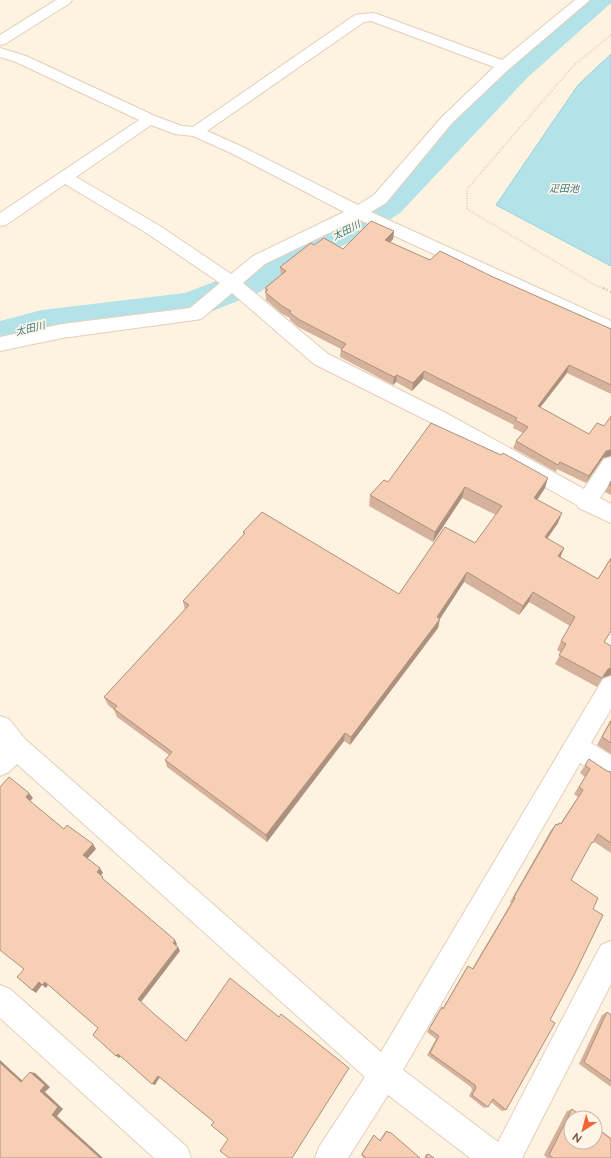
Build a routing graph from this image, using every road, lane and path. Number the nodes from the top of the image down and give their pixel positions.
1 (66, 0) edge
2 (583, 0) edge
3 (611, 35) edge
4 (0, 41) edge
5 (0, 52) edge
6 (504, 66) junction
7 (150, 119) junction
8 (196, 132) junction
9 (64, 177) junction
10 (358, 212) junction
11 (0, 221) edge
12 (232, 283) junction
13 (611, 292) edge
14 (611, 329) edge
15 (0, 344) edge
16 (611, 465) edge
17 (586, 502) junction
18 (611, 514) edge
19 (611, 687) edge
20 (5, 746) edge
21 (576, 747) junction
22 (611, 769) edge
23 (611, 955) edge
24 (0, 999) edge
25 (384, 1074) junction
26 (176, 1158) edge
27 (330, 1158) edge
28 (495, 1158) edge
29 (506, 1158) edge

1 - 4 street
2 - 6 street
3 - 13 path
5 - 7 street
6 - 8 street
6 - 10 street
7 - 8 street
7 - 9 street
8 - 10 street
9 - 11 street
9 - 12 street
10 - 12 street
10 - 14 street
12 - 15 street
12 - 17 street
16 - 17 street
17 - 18 street
19 - 21 street
20 - 25 street
21 - 22 street
21 - 25 street
23 - 29 street
24 - 26 street
25 - 27 street
25 - 28 street

